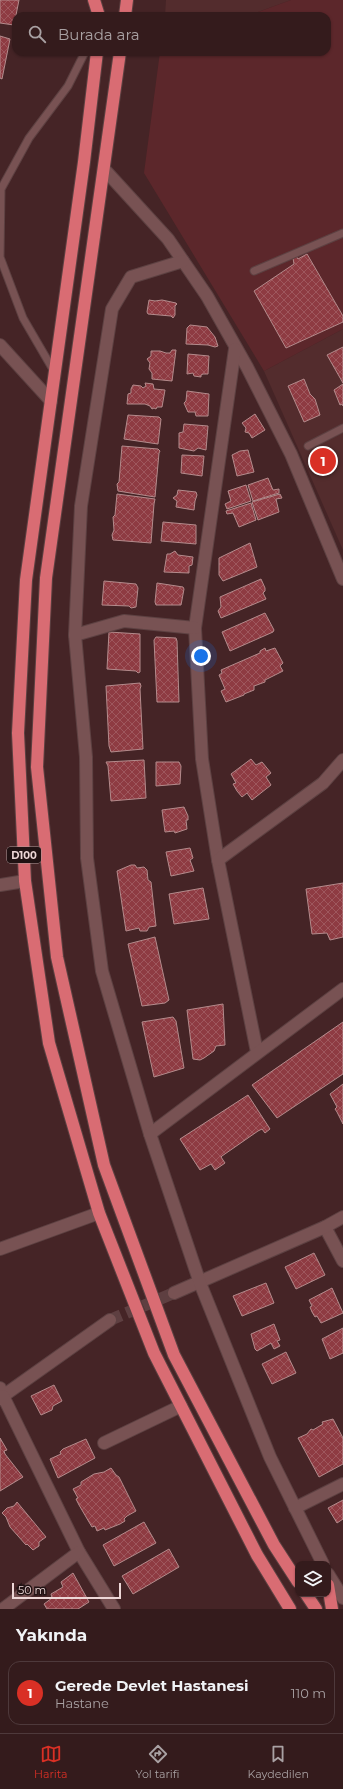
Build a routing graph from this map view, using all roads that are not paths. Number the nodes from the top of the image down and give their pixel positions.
1 (94, 0) edge
2 (103, 0) edge
3 (127, 0) edge
4 (98, 12) edge
5 (101, 12) edge
6 (126, 12) edge
7 (83, 56) edge
8 (97, 56) edge
9 (119, 56) edge
10 (104, 169) junction
11 (343, 233) edge
12 (183, 261) junction
13 (254, 271) dead end
14 (0, 345) edge
15 (235, 349) junction
16 (54, 373) junction
17 (51, 401) junction
18 (343, 428) edge
19 (308, 446) dead end
20 (343, 579) edge
21 (195, 628) junction
22 (75, 635) junction
23 (343, 760) edge
24 (218, 860) junction
25 (25, 881) junction
26 (0, 885) edge
27 (343, 989) edge
28 (257, 1052) junction
29 (150, 1134) junction
30 (99, 1213) junction
31 (343, 1217) edge
32 (325, 1227) junction
33 (0, 1249) edge
34 (343, 1261) edge
35 (200, 1283) junction
36 (174, 1293) tunnel mouth
37 (110, 1320) tunnel mouth
38 (1, 1395) edge
39 (181, 1406) junction
40 (104, 1443) dead end
41 (343, 1484) edge
42 (295, 1508) junction
43 (78, 1552) junction
44 (322, 1561) edge
45 (295, 1577) edge
46 (331, 1579) edge
47 (308, 1597) edge
48 (330, 1597) edge
49 (343, 1598) edge
50 (3, 1609) edge
51 (114, 1609) edge
52 (290, 1609) edge
53 (316, 1609) edge
54 (332, 1609) edge

1 - 4 highway
2 - 5 highway
3 - 6 highway
7 - 16 lane
8 - 16 highway, D100
9 - 10 highway, D100
10 - 12 street
10 - 45 highway, D100
11 - 13 lane
12 - 15 street
12 - 22 street
14 - 17 street
15 - 20 street
15 - 21 street
16 - 17 highway, D100
17 - 25 highway, D100
18 - 19 lane
21 - 22 street
21 - 24 street
22 - 29 street
23 - 24 street
24 - 28 street
25 - 26 street
25 - 30 highway, D100
27 - 28 street
28 - 29 street
29 - 35 street
30 - 33 street
30 - 39 highway, D100
31 - 32 street
32 - 34 street
32 - 35 street
35 - 36 street
35 - 42 street
37 - 38 street
38 - 43 street
39 - 40 street
39 - 52 highway, D100
41 - 42 street
42 - 44 street
43 - 50 street
43 - 51 street
46 - 49 street
47 - 53 highway
48 - 54 highway

